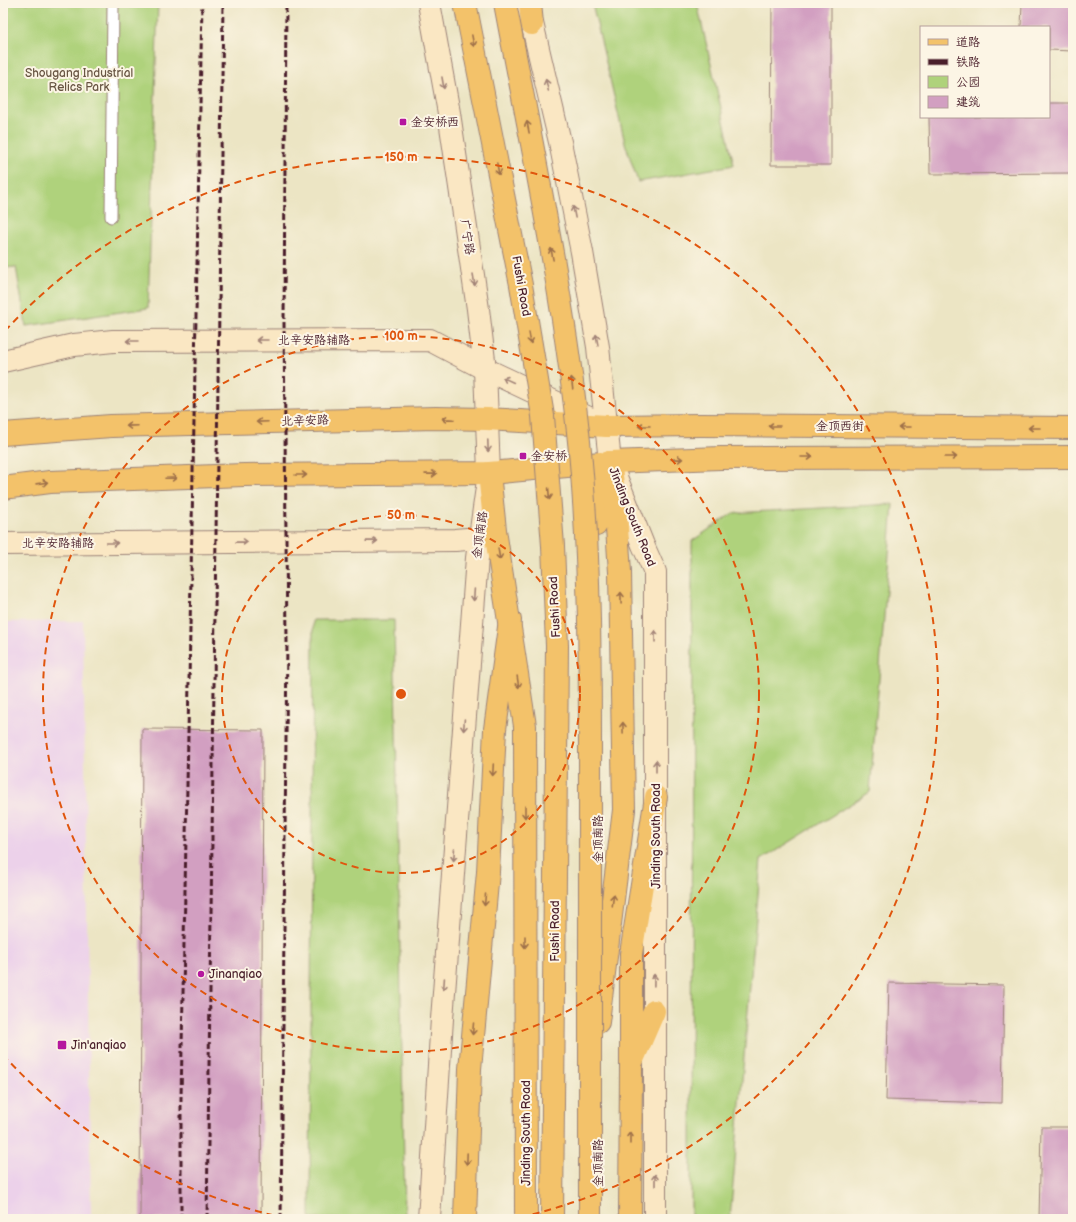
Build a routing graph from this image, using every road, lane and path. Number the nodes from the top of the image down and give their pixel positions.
1 (113, 3) edge
2 (429, 3) edge
3 (465, 3) edge
4 (505, 3) edge
5 (527, 3) edge
6 (531, 13) edge
7 (111, 217) dead end
8 (3, 361) edge
9 (485, 369) junction
10 (487, 419) junction
11 (607, 426) junction
12 (1073, 428) edge
13 (3, 434) edge
14 (1073, 457) edge
15 (610, 462) junction
16 (489, 473) junction
17 (3, 488) edge
18 (487, 534) junction
19 (3, 544) edge
20 (510, 620) junction
21 (656, 797) junction
22 (624, 810) junction
23 (631, 954) junction
24 (654, 1011) junction
25 (598, 1022) junction
26 (630, 1064) junction
27 (429, 1219) edge
28 (465, 1219) edge
29 (526, 1219) edge
30 (552, 1219) edge
31 (590, 1219) edge
32 (598, 1219) edge
33 (630, 1219) edge
34 (655, 1219) edge

1 - 7 lane
2 -> 9 street, 广宁路
3 -> 30 main road, Fushi Road, bridge
31 -> 4 main road, bridge
5 - 6 street
11 -> 6 street
9 -> 8 street, 北辛安路辅路
9 - 10 street, 广宁路
11 -> 9 street, 北辛安路辅路
10 - 11 main road, 北辛安路
10 -> 13 main road, 北辛安路
10 -> 16 street, 广宁路
12 -> 11 main road, 金顶西街
11 - 15 street
15 -> 14 main road
15 - 16 main road
21 -> 15 street, Jinding South Road
22 -> 15 main road
15 - 25 main road, 金顶南路
17 -> 16 main road
16 - 18 main road, Jinding South Road
19 -> 18 street, 北辛安路辅路
18 -> 20 main road, Jinding South Road
18 -> 27 street, 金顶南路
20 -> 28 main road
20 -> 29 main road, Jinding South Road
21 - 23 main road
24 -> 21 street, Jinding South Road
22 - 23 main road
25 -> 22 main road
23 - 26 main road
24 - 26 main road
34 -> 24 street, Jinding South Road
25 - 32 main road, 金顶南路
33 -> 26 main road

